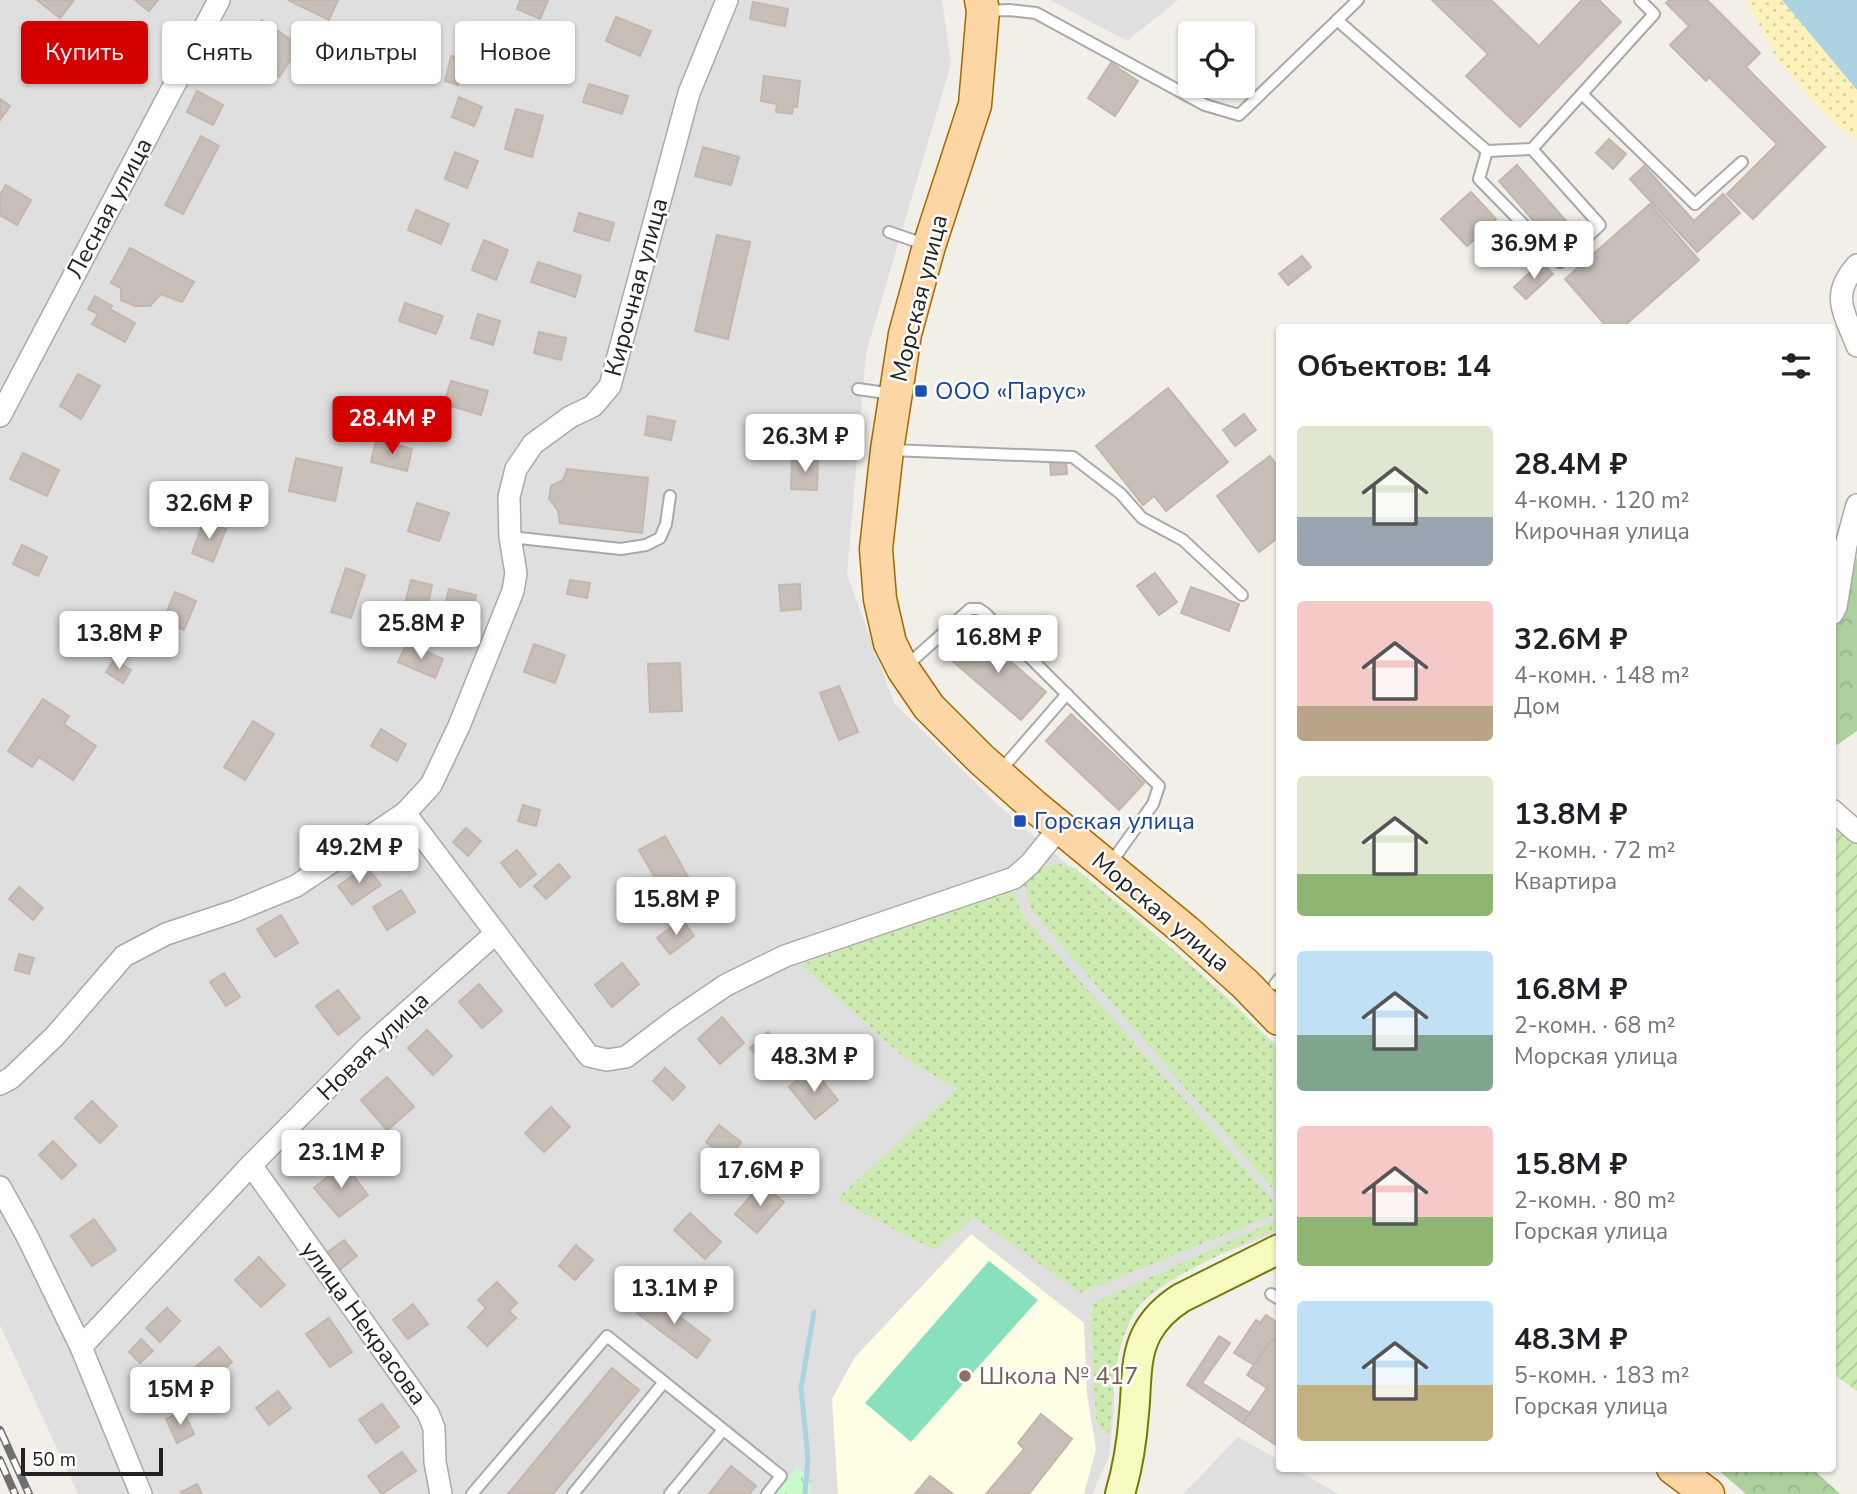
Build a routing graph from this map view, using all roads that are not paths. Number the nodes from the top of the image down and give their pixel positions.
1 (219, 0) edge
2 (727, 0) edge
3 (1358, 0) edge
4 (1640, 0) edge
5 (982, 5) edge
6 (1338, 20) junction
7 (1583, 95) junction
8 (1532, 149) junction
9 (1487, 151) junction
10 (1742, 163) dead end
11 (890, 232) dead end
12 (929, 246) junction
13 (1857, 265) edge
14 (1857, 346) edge
15 (858, 389) dead end
16 (896, 394) junction
17 (0, 416) edge
18 (887, 450) junction
19 (670, 496) dead end
20 (1857, 505) edge
21 (510, 537) junction
22 (1242, 595) dead end
23 (1836, 607) edge
24 (903, 669) junction
25 (1067, 694) junction
26 (998, 773) junction
27 (405, 813) junction
28 (1836, 814) edge
29 (1060, 827) junction
30 (1857, 832) edge
31 (1108, 866) junction
32 (496, 933) junction
33 (1276, 1016) edge
34 (0, 1084) edge
35 (251, 1165) junction
36 (0, 1187) edge
37 (1276, 1254) edge
38 (81, 1347) junction
39 (664, 1382) junction
40 (723, 1430) junction
41 (1678, 1472) edge
42 (141, 1494) edge
43 (441, 1494) edge
44 (472, 1494) edge
45 (573, 1494) edge
46 (670, 1494) edge
47 (766, 1494) edge
48 (1120, 1494) edge
49 (1708, 1494) edge

1 - 17 street, Лесная улица
2 - 21 street, Кирочная улица
3 - 6 lane
4 - 7 lane
5 - 6 lane
5 - 12 main road, Морская улица
6 - 9 lane
7 - 8 lane
7 - 10 lane
8 - 9 lane
8 - 9 lane
11 - 12 lane
12 - 16 main road, Морская улица
13 - 14 street
15 - 16 lane
16 - 18 main road, Морская улица
18 - 22 lane
18 - 24 main road, Морская улица
19 - 21 lane
20 - 23 street
21 - 27 street, Кирочная улица
24 - 25 lane
24 - 26 main road, Морская улица
25 - 26 lane
25 - 31 lane
26 - 29 main road, Морская улица
27 - 32 street
27 - 34 street, Кирочная улица
28 - 30 street
29 - 31 main road, Морская улица
29 - 32 street
31 - 33 main road, Морская улица
32 - 35 street, Новая улица
35 - 38 street, Новая улица
35 - 43 street, улица Некрасова
36 - 38 street
37 - 48 main road
38 - 42 street
39 - 40 lane
39 - 44 lane
39 - 45 lane
40 - 46 lane
40 - 47 lane
41 - 49 main road

